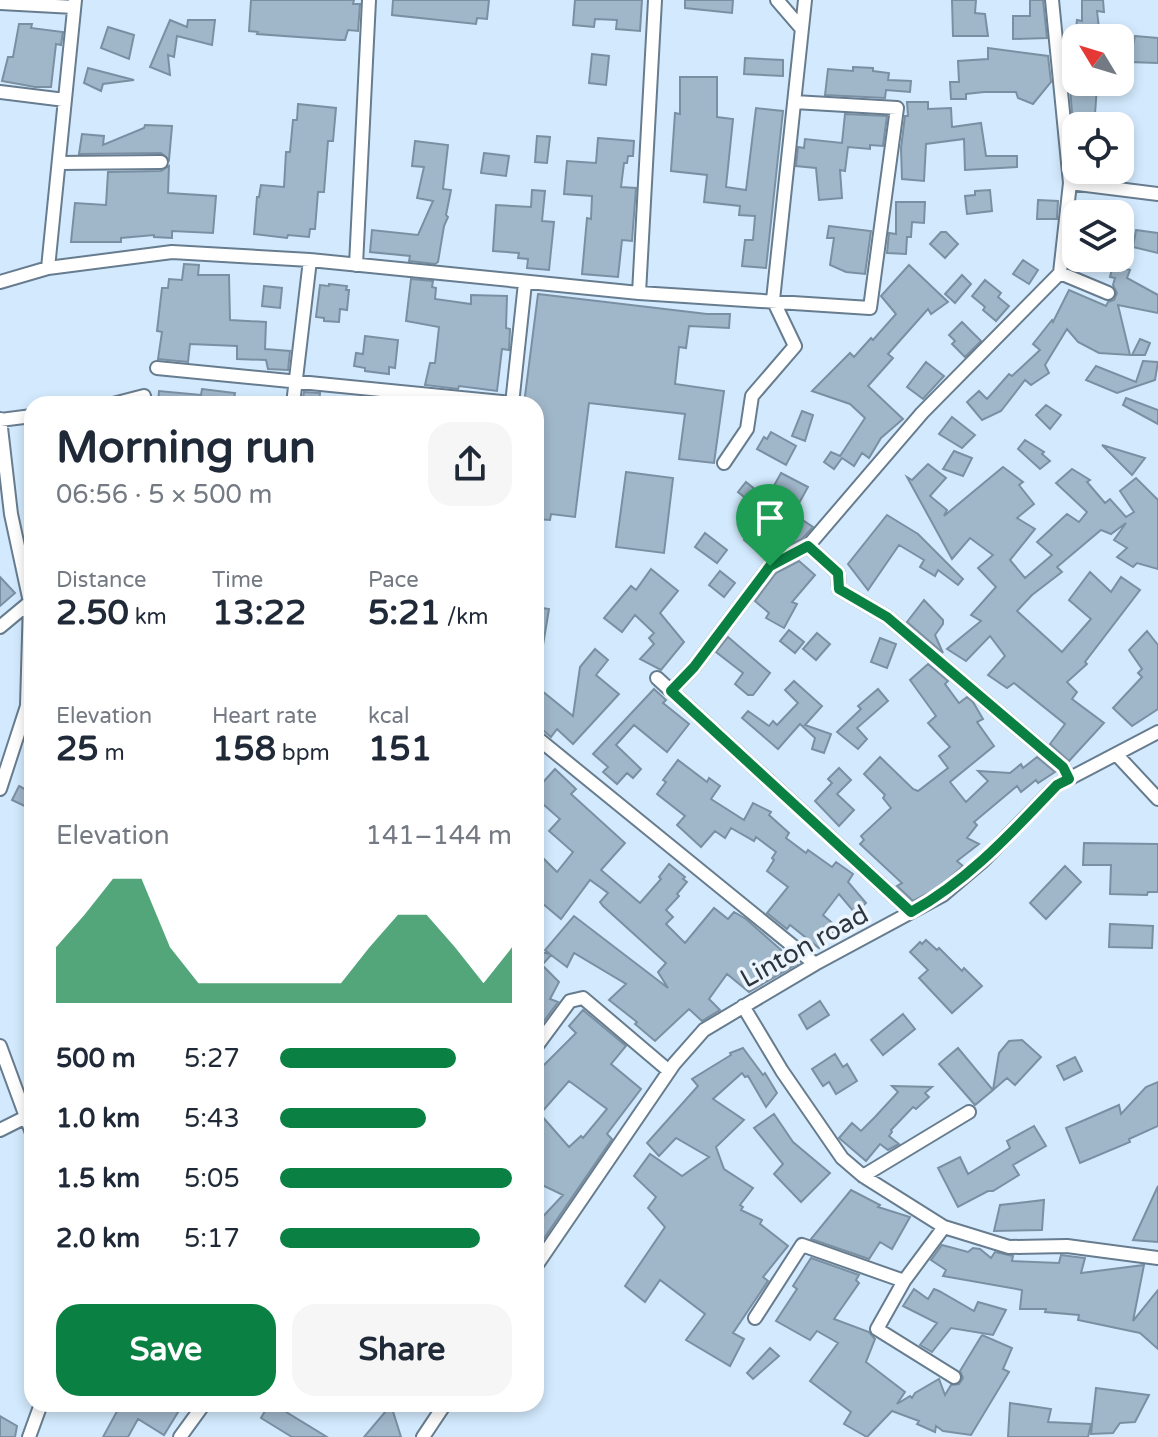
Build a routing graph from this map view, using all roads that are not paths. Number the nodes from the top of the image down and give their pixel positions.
1 (369, 0) edge
2 (655, 0) edge
3 (777, 0) edge
4 (805, 0) edge
5 (1052, 0) edge
6 (0, 3) edge
7 (75, 4) edge
8 (802, 29) junction
9 (0, 92) edge
10 (65, 100) junction
11 (794, 102) junction
12 (1063, 112) edge
13 (161, 162) dead end
14 (59, 163) junction
15 (1070, 184) edge
16 (1078, 184) edge
17 (1158, 194) edge
18 (310, 260) junction
19 (356, 265) junction
20 (48, 268) junction
21 (1060, 273) junction
22 (18, 276) junction
23 (0, 282) edge
24 (525, 283) junction
25 (639, 293) junction
26 (1108, 293) dead end
27 (0, 294) edge
28 (773, 300) junction
29 (157, 368) dead end
30 (296, 381) junction
31 (294, 396) edge
32 (437, 396) edge
33 (513, 396) edge
34 (24, 417) edge
35 (0, 419) edge
36 (724, 463) dead end
37 (808, 546) junction
38 (24, 574) edge
39 (24, 607) edge
40 (0, 627) edge
41 (657, 678) dead end
42 (671, 691) junction
43 (24, 723) edge
44 (1158, 732) edge
45 (544, 744) edge
46 (1116, 754) junction
47 (1069, 779) junction
48 (0, 789) edge
49 (1158, 799) edge
50 (911, 912) junction
51 (815, 964) junction
52 (743, 1006) junction
53 (544, 1036) edge
54 (0, 1046) edge
55 (669, 1071) junction
56 (24, 1112) edge
57 (969, 1112) dead end
58 (24, 1118) edge
59 (0, 1130) edge
60 (863, 1176) junction
61 (944, 1227) junction
62 (544, 1254) edge
63 (1158, 1258) edge
64 (904, 1281) junction
65 (755, 1318) dead end
66 (954, 1377) dead end
67 (38, 1412) edge
68 (198, 1412) edge
69 (440, 1412) edge
70 (29, 1437) edge
71 (180, 1437) edge
72 (423, 1437) edge

1 - 19 street
2 - 25 street
3 - 8 street
4 - 8 street
5 - 12 street
6 - 7 street
7 - 10 street
8 - 11 street
9 - 10 street
10 - 14 street
11 - 28 street
11 - 28 street
13 - 14 street
14 - 20 street
15 - 21 street
16 - 17 street
18 - 19 street
18 - 20 street
18 - 30 street
19 - 24 street
20 - 22 street
21 - 26 street
21 - 37 street
22 - 23 street
22 - 27 street
24 - 25 street
24 - 33 street
25 - 28 street
28 - 36 street
29 - 30 street
30 - 31 street
30 - 32 street
34 - 35 street
35 - 38 street
37 - 42 street
37 - 47 street
39 - 40 street
41 - 42 street
42 - 50 street
43 - 48 street
44 - 46 street, Linton road
45 - 51 street
46 - 47 street, Linton road
46 - 49 street
47 - 50 street, Linton road
50 - 51 street, Linton road
51 - 52 street, Linton road
52 - 55 street, Linton road
52 - 60 street
53 - 55 street
54 - 56 street
55 - 62 street, Linton road
57 - 60 street
58 - 59 street
60 - 61 street
61 - 63 street
61 - 64 street
64 - 65 street
64 - 66 street
67 - 70 street
68 - 71 street
69 - 72 street

